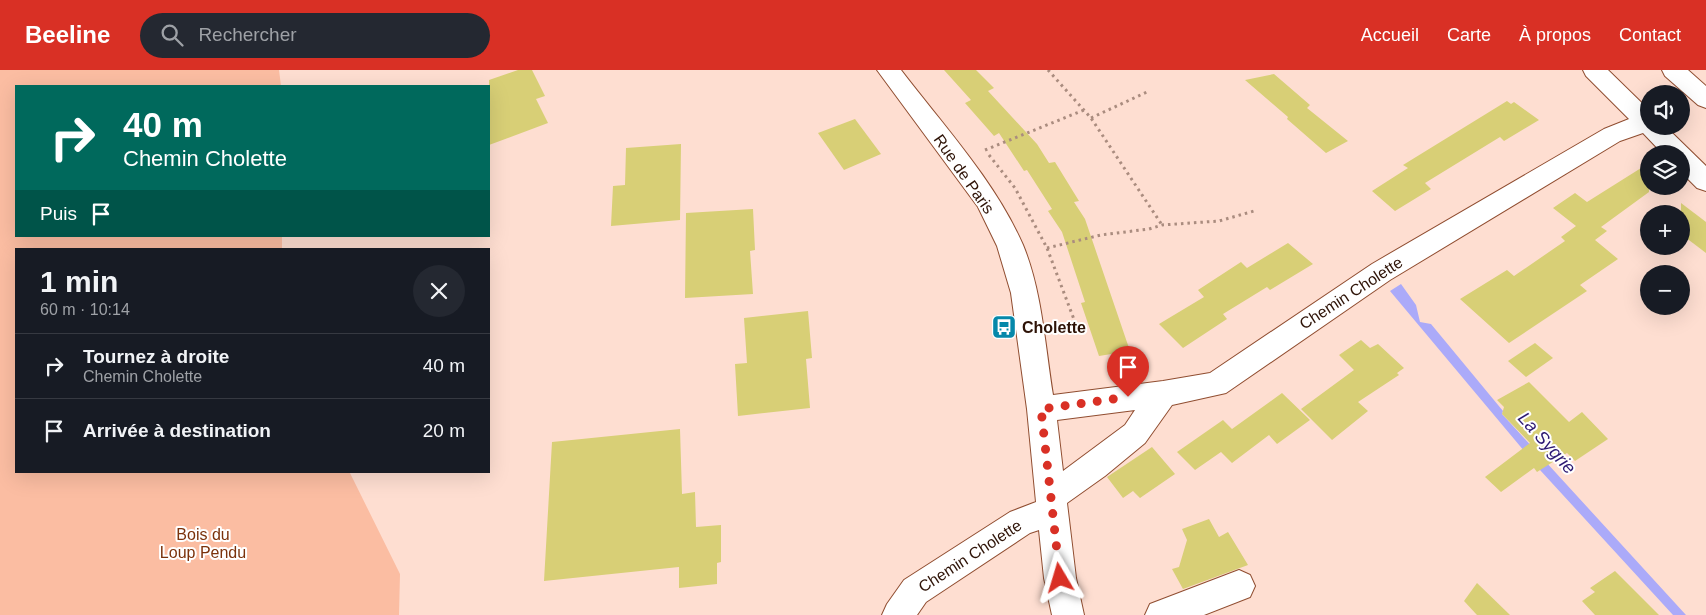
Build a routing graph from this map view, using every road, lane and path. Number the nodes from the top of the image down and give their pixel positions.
1 (888, 70) edge
2 (1048, 70) edge
3 (1594, 70) edge
4 (1673, 70) edge
5 (1150, 91) dead end
6 (1706, 99) edge
7 (1084, 110) junction
8 (1091, 118) junction
9 (1640, 118) edge
10 (1640, 125) edge
11 (1658, 135) edge
12 (1668, 145) edge
13 (985, 150) dead end
14 (1690, 166) edge
15 (1706, 181) edge
16 (1254, 210) dead end
17 (1162, 225) junction
18 (1047, 248) dead end
19 (1162, 394) junction
20 (1041, 409) junction
21 (1052, 504) junction
22 (1240, 586) dead end
23 (898, 615) edge
24 (1068, 615) edge
25 (1161, 615) edge

1 - 20 main road, Rue de Paris
2 - 7 path
3 - 9 main road
4 - 6 main road
5 - 8 path
7 - 8 path
7 - 13 path
8 - 17 path
10 - 19 main road, Chemin Cholette
11 - 12 main road
14 - 15 main road
16 - 17 path
17 - 18 path
19 - 20 main road, Chemin Cholette
19 - 21 main road, Chemin Cholette
20 - 21 main road, Rue de Paris
21 - 23 main road, Chemin Cholette
21 - 24 main road, Rue de Paris
22 - 25 main road

